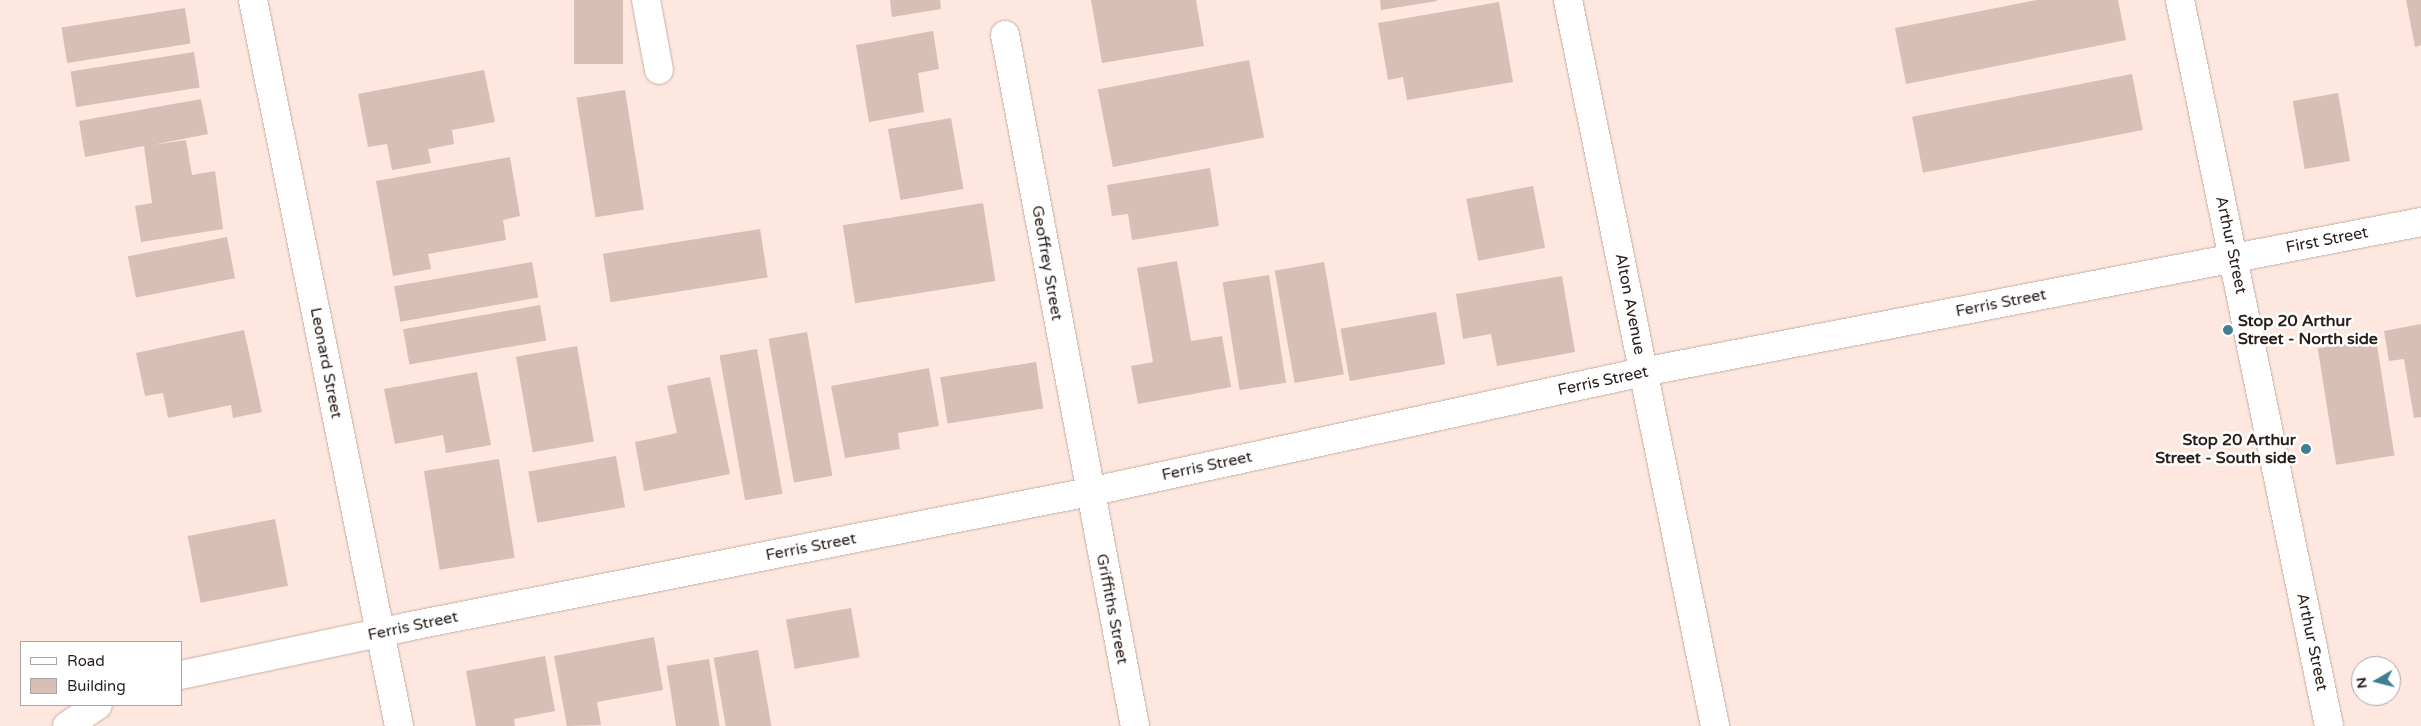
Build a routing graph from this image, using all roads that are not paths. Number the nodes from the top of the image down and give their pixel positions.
1 (253, 0) edge
2 (646, 0) edge
3 (1568, 0) edge
4 (2180, 0) edge
5 (1005, 35) dead end
6 (659, 70) dead end
7 (2421, 222) edge
8 (2234, 258) junction
9 (1644, 372) junction
10 (1089, 492) junction
11 (380, 632) junction
12 (182, 675) edge
13 (97, 706) edge
14 (67, 726) edge
15 (399, 726) edge
16 (1135, 726) edge
17 (1715, 726) edge
18 (2329, 726) edge

1 - 11 street, Leonard Street
2 - 6 street
3 - 9 street, Alton Avenue
4 - 8 street, Arthur Street
5 - 10 street, Geoffrey Street
7 - 8 street, First Street
8 - 9 street, Ferris Street
8 - 18 street, Arthur Street
9 - 10 street, Ferris Street
9 - 17 street, Alton Avenue
10 - 11 street, Ferris Street
10 - 16 street, Griffiths Street
11 - 12 street, Ferris Street
11 - 15 street, Leonard Street
13 - 14 street

